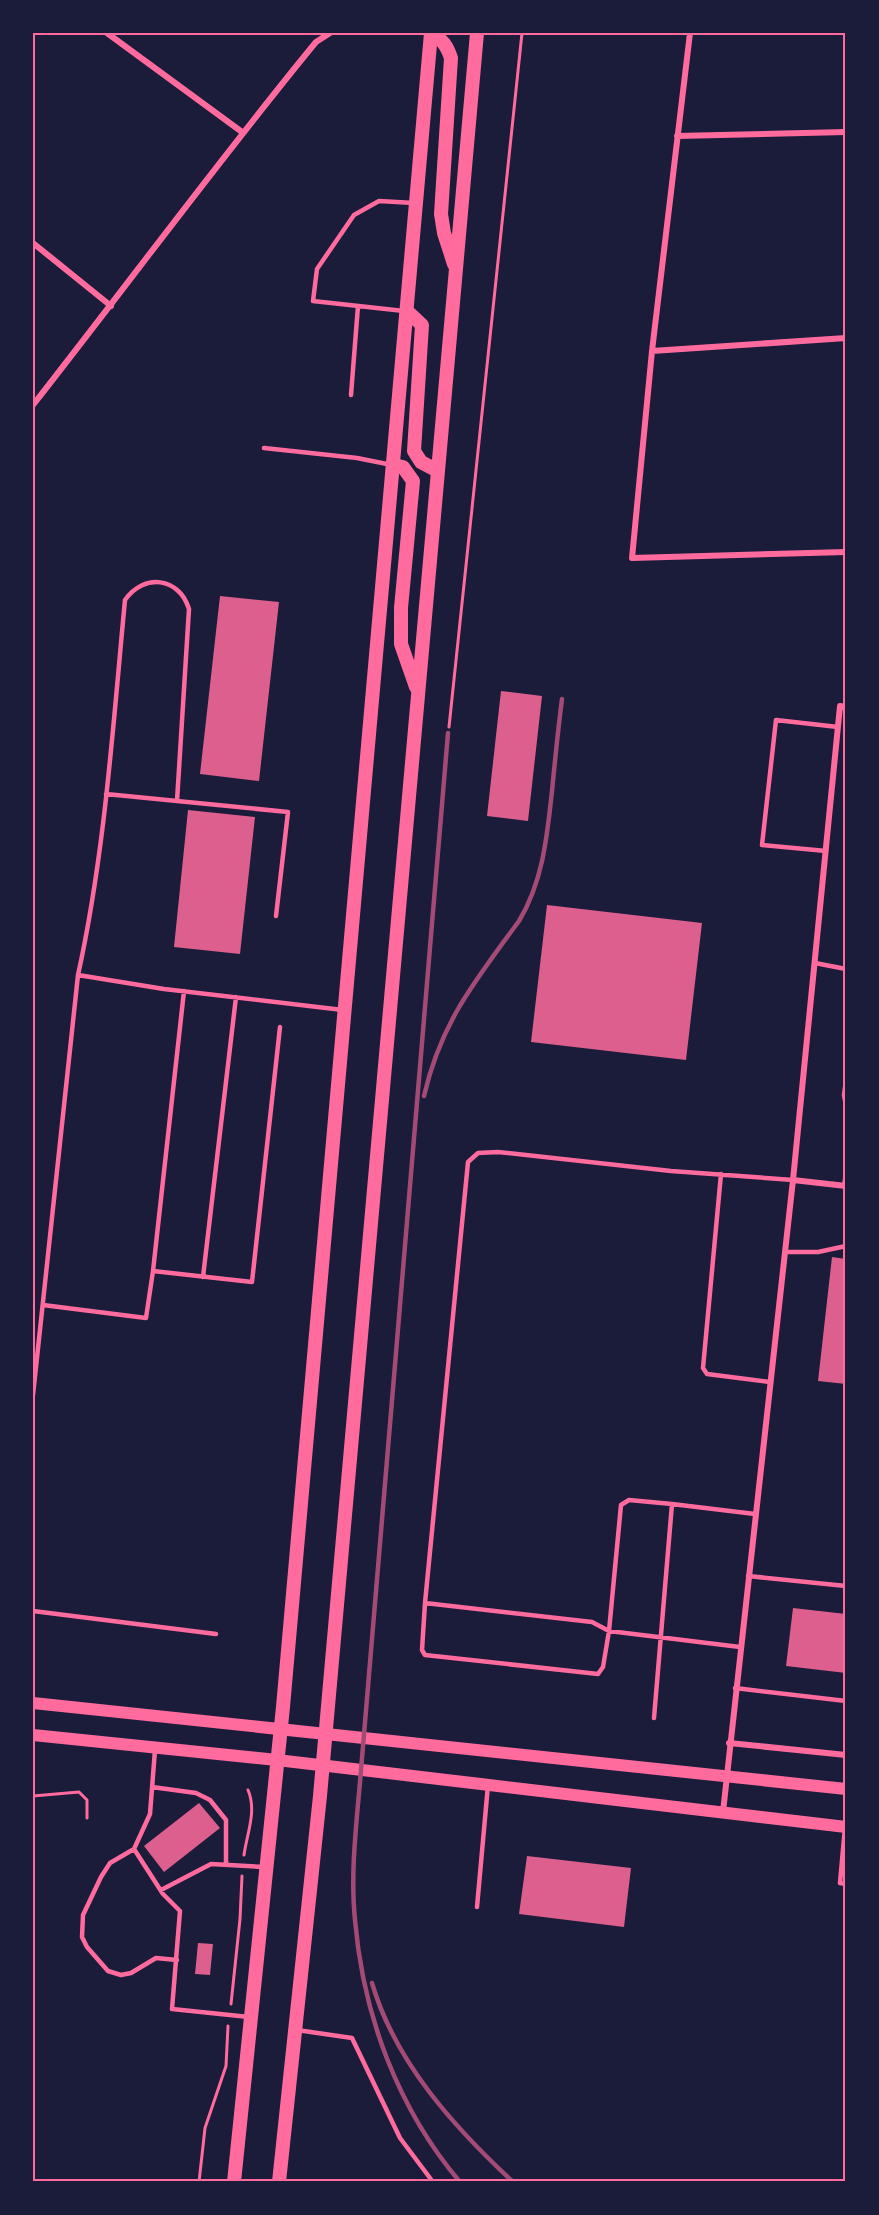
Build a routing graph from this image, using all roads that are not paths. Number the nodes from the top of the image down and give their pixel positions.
1 (107, 33) edge
2 (330, 33) edge
3 (430, 33) edge
4 (477, 33) edge
5 (690, 33) edge
6 (242, 132) junction
7 (846, 132) edge
8 (677, 136) junction
9 (416, 203) junction
10 (33, 243) edge
11 (456, 269) junction
12 (111, 306) junction
13 (358, 306) junction
14 (407, 311) junction
15 (846, 339) edge
16 (652, 351) junction
17 (351, 395) dead end
18 (33, 405) edge
19 (264, 448) dead end
20 (393, 465) junction
21 (438, 471) junction
22 (846, 552) edge
23 (418, 692) junction
24 (843, 707) edge
25 (838, 727) junction
26 (106, 794) junction
27 (177, 801) junction
28 (826, 851) junction
29 (276, 916) dead end
30 (815, 963) junction
31 (846, 969) edge
32 (78, 975) junction
33 (184, 990) junction
34 (236, 997) junction
35 (345, 1010) junction
36 (280, 1027) dead end
37 (846, 1080) edge
38 (846, 1106) edge
39 (846, 1173) edge
40 (721, 1174) junction
41 (793, 1180) junction
42 (845, 1186) edge
43 (846, 1246) edge
44 (784, 1252) junction
45 (153, 1270) junction
46 (202, 1277) junction
47 (43, 1305) junction
48 (770, 1382) junction
49 (33, 1395) edge
50 (672, 1504) junction
51 (755, 1514) junction
52 (748, 1576) junction
53 (846, 1586) edge
54 (425, 1603) junction
55 (33, 1611) edge
56 (609, 1631) junction
57 (216, 1634) dead end
58 (662, 1638) junction
59 (740, 1647) junction
60 (735, 1688) junction
61 (846, 1701) edge
62 (33, 1703) edge
63 (654, 1718) dead end
64 (280, 1728) junction
65 (325, 1733) junction
66 (33, 1735) edge
67 (729, 1743) junction
68 (156, 1747) junction
69 (846, 1755) edge
70 (277, 1760) junction
71 (322, 1765) junction
72 (726, 1775) junction
73 (488, 1785) junction
74 (152, 1787) junction
75 (846, 1789) edge
76 (723, 1812) junction
77 (846, 1827) edge
78 (134, 1849) junction
79 (226, 1865) junction
80 (267, 1867) junction
81 (846, 1884) edge
82 (161, 1890) junction
83 (477, 1907) dead end
84 (177, 1960) junction
85 (251, 2018) junction
86 (295, 2030) junction
87 (234, 2182) edge
88 (279, 2182) edge
89 (433, 2182) edge

1 - 6 street
2 - 6 street
3 - 9 main road
3 - 11 main road
4 - 11 main road
5 - 8 street
6 - 12 street
7 - 8 street
8 - 16 street
9 - 13 lane
9 - 14 main road
10 - 12 street
11 - 21 main road
12 - 18 street
13 - 14 lane
13 - 17 lane
14 - 20 main road
14 - 21 main road
15 - 16 street
16 - 22 street
19 - 20 lane
20 - 23 main road
20 - 35 main road
21 - 23 main road
23 - 65 main road
24 - 25 street
25 - 28 street
25 - 28 lane
26 - 27 lane
26 - 27 lane
26 - 32 lane
27 - 29 lane
28 - 30 street
30 - 31 lane
30 - 41 street
32 - 33 lane
32 - 47 lane
33 - 34 lane
33 - 45 lane
34 - 35 lane
34 - 46 lane
35 - 64 main road
36 - 46 lane
37 - 38 lane
39 - 42 lane
40 - 41 lane
40 - 48 lane
40 - 54 lane
41 - 42 street
41 - 44 street
43 - 44 lane
44 - 48 street
45 - 46 lane
45 - 47 lane
47 - 49 lane
48 - 51 street
50 - 51 lane
50 - 56 lane
50 - 58 lane
51 - 52 street
52 - 53 lane
52 - 59 street
54 - 56 lane
54 - 56 lane
55 - 57 lane
56 - 58 lane
58 - 59 lane
58 - 63 lane
59 - 60 street
60 - 61 lane
60 - 67 street
62 - 64 main road
64 - 65 main road
64 - 70 main road
65 - 71 main road
65 - 72 main road
66 - 68 main road
67 - 69 street
67 - 72 street
68 - 70 main road
68 - 74 lane
70 - 71 main road
70 - 80 main road
71 - 73 main road
71 - 86 main road
72 - 75 main road
72 - 76 street
73 - 76 main road
73 - 83 lane
74 - 78 lane
74 - 79 lane
76 - 77 main road
77 - 81 lane
78 - 82 lane
78 - 84 lane
79 - 80 lane
79 - 82 lane
80 - 85 main road
82 - 84 lane
84 - 85 lane
85 - 87 main road
86 - 88 main road
86 - 89 lane

